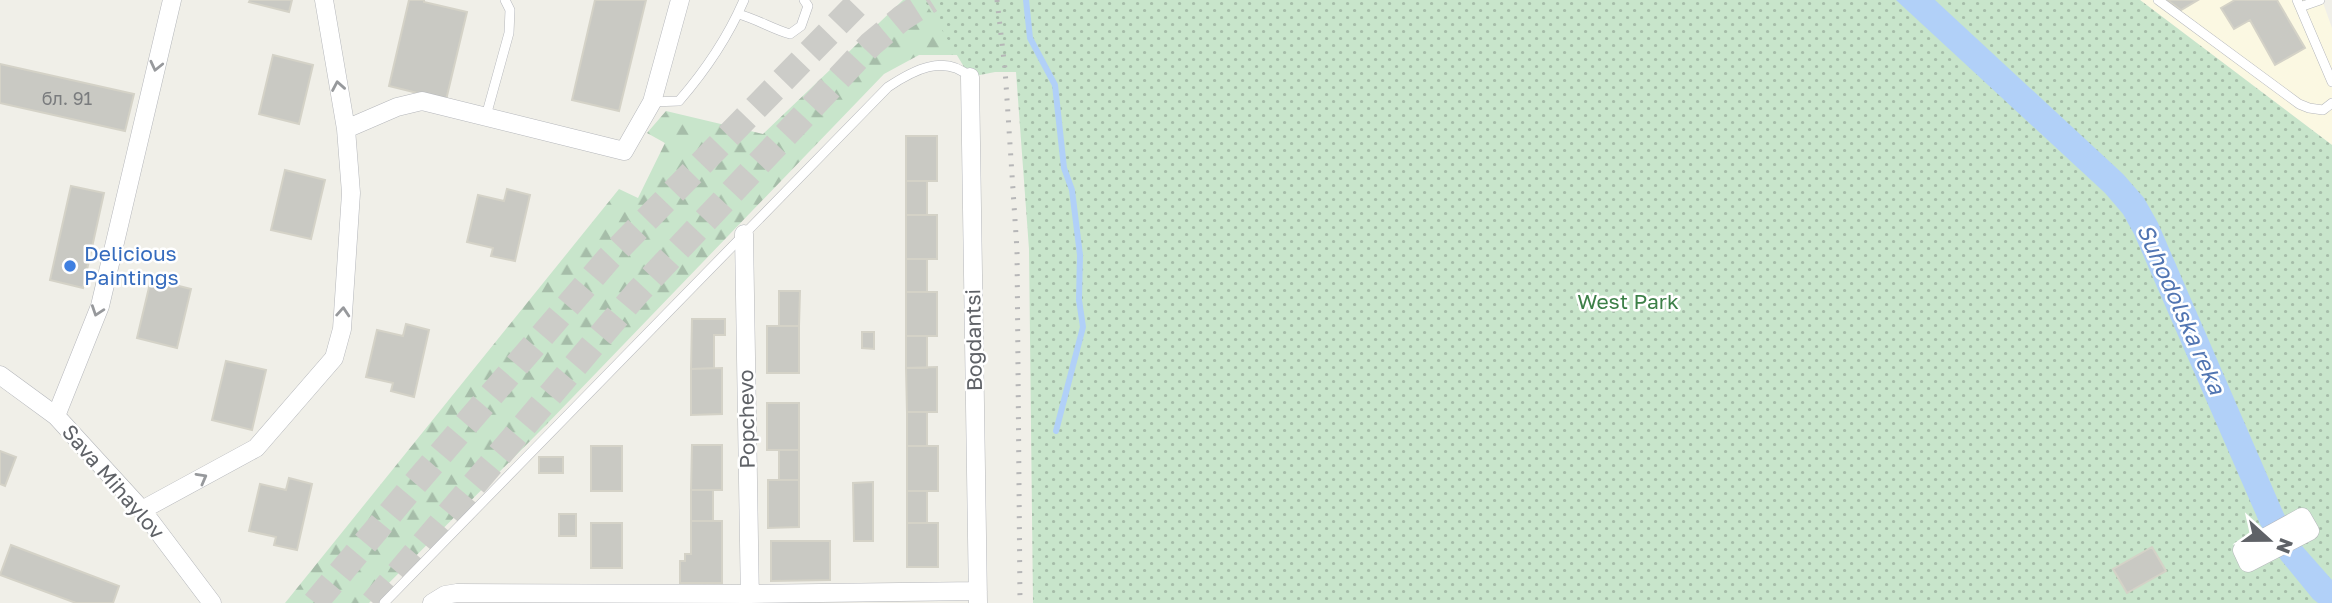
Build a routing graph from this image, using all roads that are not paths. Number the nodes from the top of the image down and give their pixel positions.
1 (172, 0) edge
2 (324, 0) edge
3 (505, 0) edge
4 (680, 0) edge
5 (744, 0) edge
6 (804, 0) edge
7 (2158, 0) edge
8 (2320, 0) edge
9 (2298, 3) edge
10 (738, 15) junction
11 (970, 77) joint
12 (2332, 82) edge
13 (652, 102) junction
14 (2332, 103) edge
15 (486, 116) junction
16 (346, 129) junction
17 (744, 234) junction
18 (0, 375) edge
19 (56, 416) junction
20 (142, 510) junction
21 (978, 597) edge
22 (750, 599) edge
23 (212, 603) edge
24 (384, 603) edge
25 (432, 603) edge

1 -> 19 street
16 -> 2 street
3 - 15 lane
4 - 13 street
5 - 10 lane
6 - 10 lane
7 - 14 lane
8 - 9 lane
9 - 12 lane
10 - 13 lane
11 - 17 lane
11 - 21 street, Bogdantsi
13 - 15 street
15 - 16 street
20 -> 16 street
17 - 22 street, Popchevo
17 - 24 lane
18 - 19 street, Sava Mihaylov
19 - 20 street, Sava Mihaylov
20 - 23 street, Sava Mihaylov
21 - 22 street
22 - 25 street

